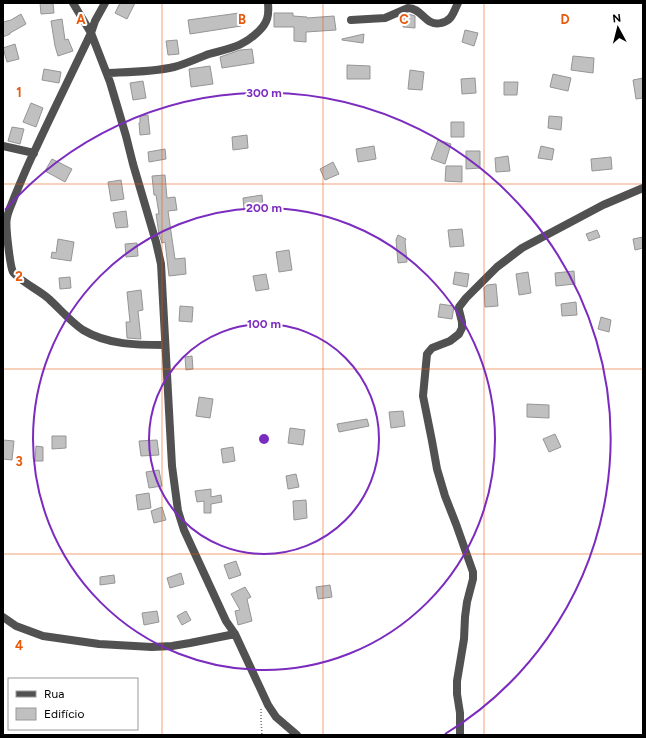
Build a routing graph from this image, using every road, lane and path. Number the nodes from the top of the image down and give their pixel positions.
1 (73, 3) edge
2 (105, 3) edge
3 (268, 3) edge
4 (458, 3) edge
5 (351, 20) dead end
6 (91, 33) junction
7 (107, 73) junction
8 (3, 146) edge
9 (34, 153) junction
10 (643, 188) edge
11 (166, 345) junction
12 (3, 617) edge
13 (235, 634) junction
14 (261, 707) dead end
15 (262, 735) edge
16 (297, 735) edge
17 (460, 735) edge

1 - 6 street
2 - 6 street
3 - 7 street
4 - 5 street
6 - 7 street
6 - 9 street
7 - 11 street
8 - 9 street
9 - 11 street
10 - 17 street
11 - 13 street
12 - 13 street
13 - 16 street
14 - 15 path

